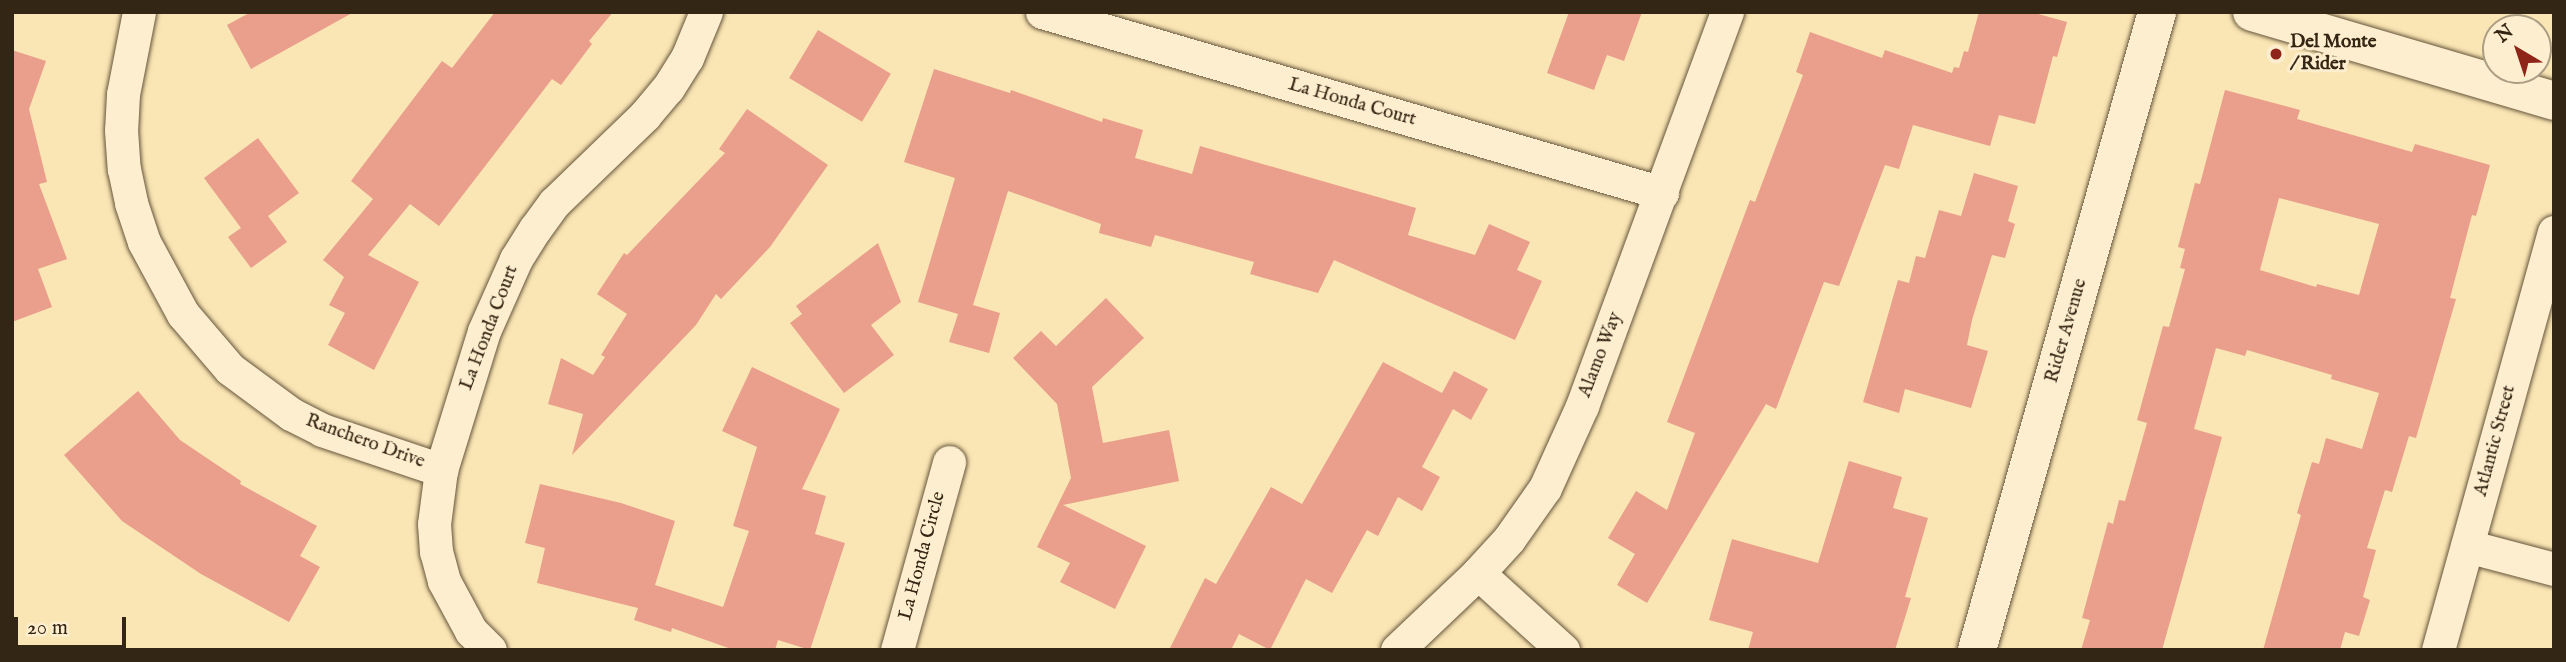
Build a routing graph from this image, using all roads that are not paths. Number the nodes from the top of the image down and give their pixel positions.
1 (139, 12) edge
2 (706, 12) edge
3 (1042, 12) edge
4 (1727, 12) edge
5 (2157, 12) edge
6 (2252, 12) edge
7 (2554, 101) edge
8 (1662, 193) junction
9 (2554, 232) edge
10 (949, 462) dead end
11 (441, 470) junction
12 (2467, 546) junction
13 (2554, 569) edge
14 (1478, 573) junction
15 (490, 650) edge
16 (897, 650) edge
17 (1397, 650) edge
18 (1563, 650) edge
19 (1977, 650) edge
20 (2438, 650) edge

1 - 11 street, Ranchero Drive
2 - 11 street, La Honda Court
3 - 8 street, La Honda Court
4 - 8 street, Alamo Way
5 - 19 street, Rider Avenue
6 - 7 street
8 - 14 street, Alamo Way
9 - 12 street, Atlantic Street
10 - 16 street, La Honda Circle
11 - 15 street, La Honda Court
12 - 13 street
12 - 20 street, Atlantic Street
14 - 17 street, Alamo Way
14 - 18 street

